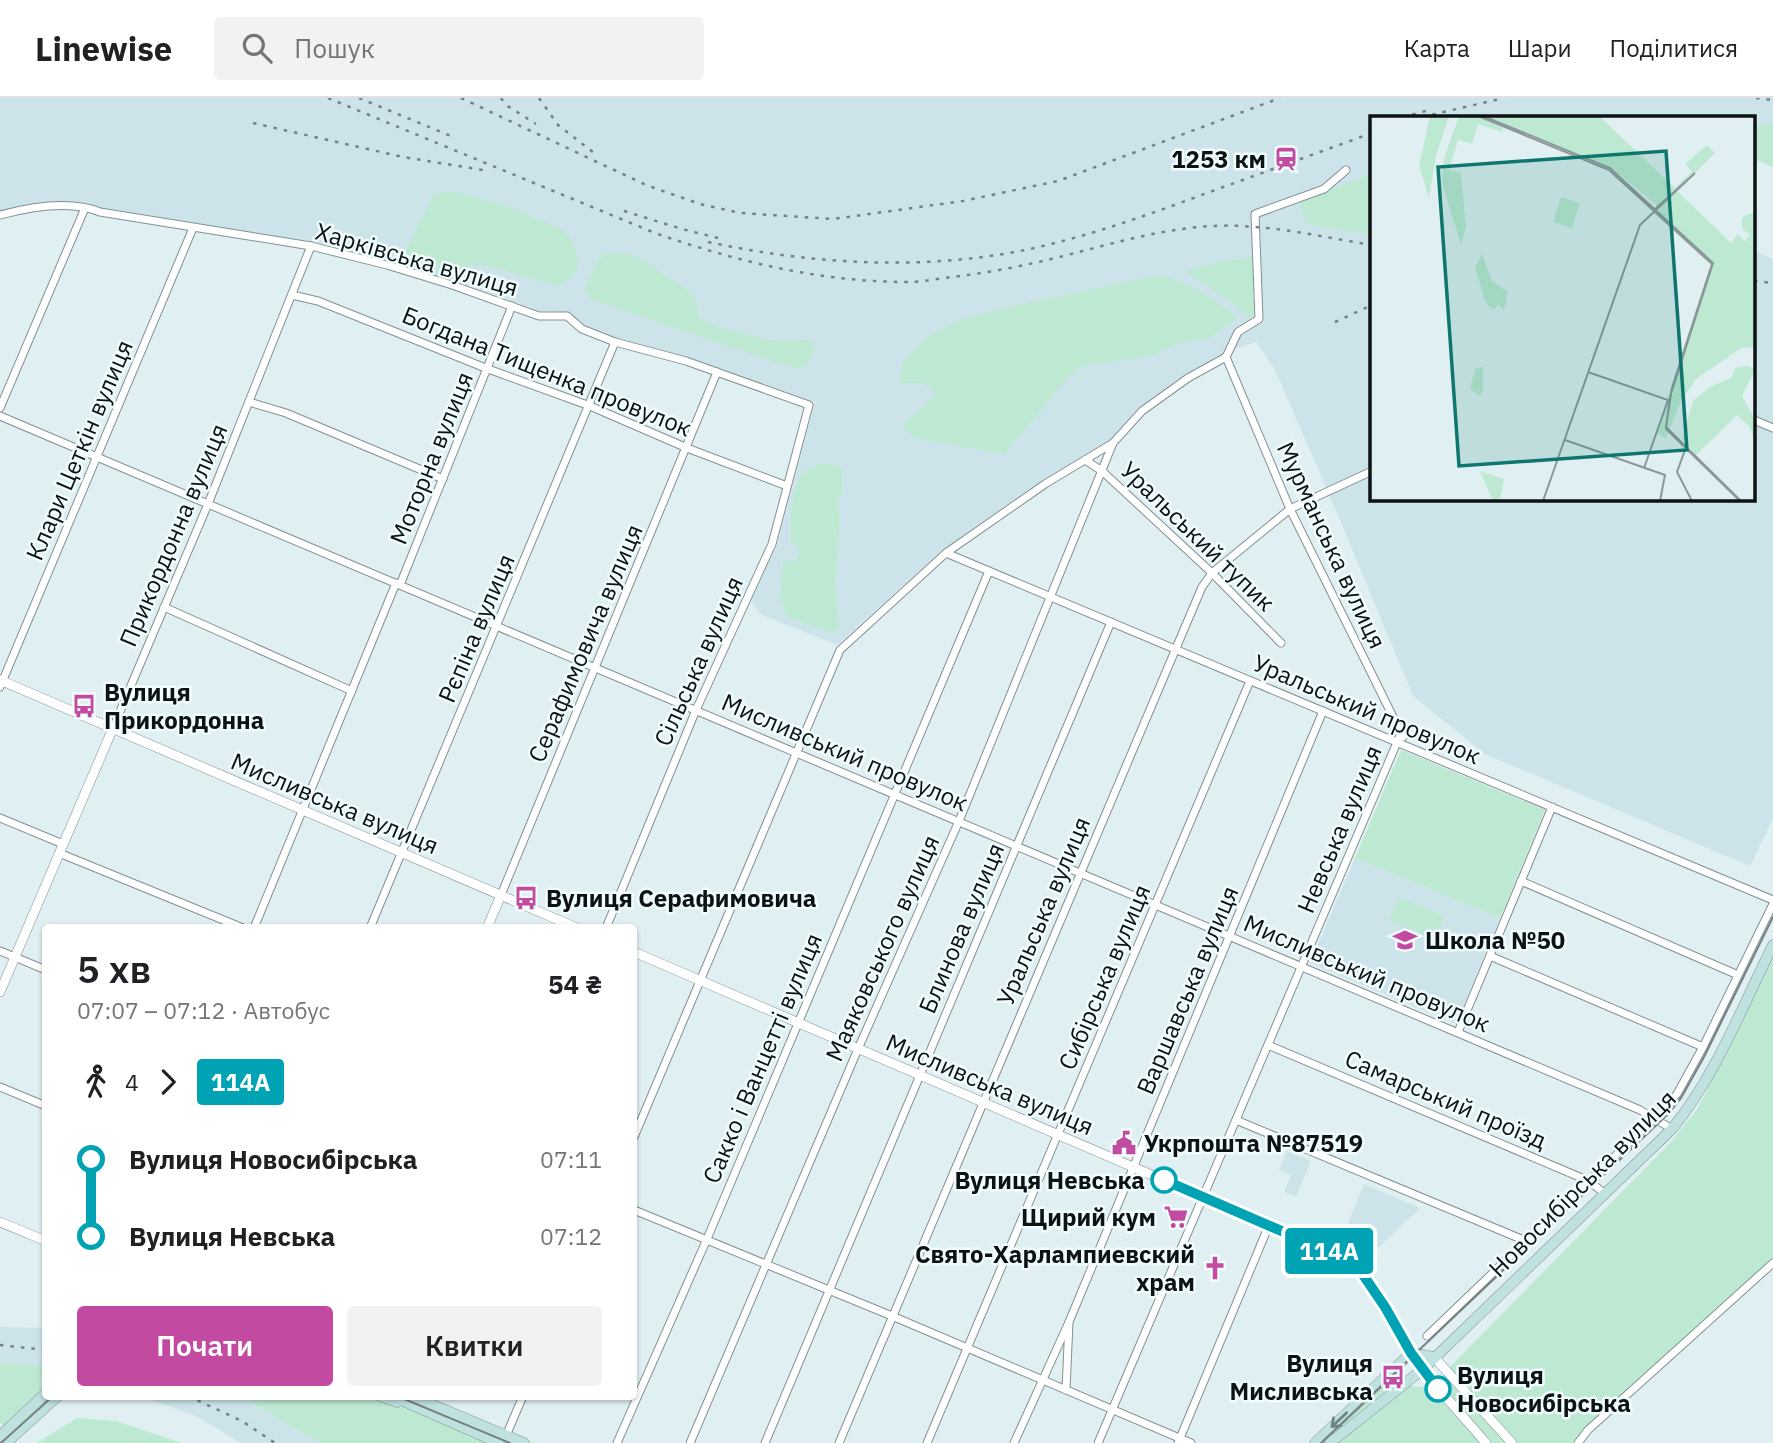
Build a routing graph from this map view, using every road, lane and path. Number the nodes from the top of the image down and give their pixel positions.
1 (1346, 170) dead end
2 (85, 208) junction
3 (0, 215) edge
4 (192, 228) junction
5 (311, 246) junction
6 (292, 295) junction
7 (512, 306) junction
8 (615, 342) junction
9 (1226, 357) junction
10 (488, 369) junction
11 (717, 372) junction
12 (249, 402) junction
13 (809, 405) joint
14 (590, 406) junction
15 (0, 408) edge
16 (0, 416) edge
17 (1756, 421) edge
18 (1773, 428) edge
19 (1113, 443) junction
20 (687, 448) junction
21 (97, 456) junction
22 (1085, 460) junction
23 (1102, 471) junction
24 (1370, 472) edge
25 (443, 480) junction
26 (787, 486) junction
27 (208, 504) junction
28 (1290, 509) junction
29 (946, 553) junction
30 (989, 571) junction
31 (1212, 573) junction
32 (398, 584) junction
33 (1051, 597) junction
34 (164, 607) junction
35 (1111, 622) junction
36 (497, 626) junction
37 (1281, 643) dead end
38 (1175, 649) junction
39 (596, 668) junction
40 (1250, 681) junction
41 (1, 683) edge
42 (352, 691) junction
43 (696, 710) junction
44 (1323, 711) junction
45 (113, 728) junction
46 (1401, 733) junction
47 (1397, 742) junction
48 (1408, 747) junction
49 (795, 752) junction
50 (895, 794) junction
51 (1552, 807) junction
52 (302, 810) junction
53 (0, 818) edge
54 (959, 821) junction
55 (1017, 846) junction
56 (61, 848) junction
57 (402, 852) junction
58 (1081, 873) junction
59 (1521, 881) junction
60 (501, 895) junction
61 (1773, 902) edge
62 (1155, 904) junction
63 (234, 924) edge
64 (256, 924) edge
65 (372, 924) edge
66 (489, 924) edge
67 (568, 924) edge
68 (608, 924) edge
69 (1231, 936) junction
70 (1773, 945) edge
71 (0, 951) edge
72 (637, 953) edge
73 (15, 957) junction
74 (1490, 957) junction
75 (1302, 966) junction
76 (42, 968) edge
77 (1738, 975) junction
78 (699, 980) junction
79 (0, 992) edge
80 (798, 1023) junction
81 (1458, 1032) junction
82 (1268, 1045) junction
83 (1703, 1047) junction
84 (859, 1049) junction
85 (921, 1075) junction
86 (0, 1087) edge
87 (983, 1102) junction
88 (42, 1104) edge
89 (1655, 1118) junction
90 (1236, 1120) junction
91 (1672, 1129) junction
92 (637, 1130) edge
93 (1059, 1135) junction
94 (1134, 1167) junction
95 (1589, 1181) junction
96 (1605, 1194) junction
97 (1204, 1197) junction
98 (637, 1211) edge
99 (0, 1222) edge
100 (1269, 1225) junction
101 (42, 1239) edge
102 (707, 1239) junction
103 (1526, 1241) junction
104 (1773, 1263) edge
105 (766, 1264) junction
106 (831, 1291) junction
107 (892, 1316) junction
108 (1069, 1322) junction
109 (1427, 1336) dead end
110 (969, 1349) junction
111 (1411, 1353) junction
112 (1434, 1357) junction
113 (1423, 1369) junction
114 (1413, 1377) junction
115 (1041, 1380) junction
116 (1432, 1382) junction
117 (1066, 1390) junction
118 (42, 1397) edge
119 (1364, 1397) junction
120 (637, 1398) edge
121 (53, 1400) edge
122 (391, 1400) edge
123 (400, 1400) edge
124 (420, 1400) edge
125 (521, 1400) edge
126 (636, 1400) edge
127 (1373, 1409) junction
128 (1113, 1410) junction
129 (424, 1412) junction
130 (3, 1437) edge
131 (503, 1439) edge
132 (1179, 1441) edge
133 (524, 1443) edge
134 (617, 1443) edge
135 (690, 1443) edge
136 (765, 1443) edge
137 (838, 1443) edge
138 (928, 1443) edge
139 (1014, 1443) edge
140 (1098, 1443) edge
141 (1191, 1443) edge
142 (1315, 1443) edge
143 (1330, 1443) edge
144 (1486, 1443) edge
145 (1512, 1443) edge
146 (1578, 1443) edge

1 - 9 street
2 - 3 street, Харківська вулиця
2 - 4 street, Харківська вулиця
2 - 15 street
4 - 5 street, Харківська вулиця
4 - 21 street, Клари Цеткін вулиця
5 - 6 street, Прикордонна вулиця
5 - 7 street, Харківська вулиця
6 - 10 street, Богдана Тищенка провулок
6 - 12 street, Прикордонна вулиця
7 - 8 street, Харківська вулиця
7 - 10 street, Моторна вулиця
8 - 11 street, Харківська вулиця
8 - 14 street, Рєпіна вулиця
9 - 19 street, Маяковського вулиця
9 - 28 street, Мурманська вулиця
10 - 14 street, Богдана Тищенка провулок
10 - 25 street, Моторна вулиця
11 - 13 street, Харківська вулиця
11 - 20 street, Серафимовича вулиця
12 - 25 street
12 - 27 street, Прикордонна вулиця
13 - 26 street, Сільська вулиця
14 - 20 street, Богдана Тищенка провулок
14 - 36 street, Рєпіна вулиця
16 - 21 street, Мисливський провулок
17 - 18 street
19 - 22 street
19 - 23 street, Маяковського вулиця
20 - 26 street, Богдана Тищенка провулок
20 - 39 street, Серафимовича вулиця
21 - 27 street, Мисливський провулок
21 - 41 street, Клари Цеткін вулиця
22 - 23 street, Уральський тупик
22 - 29 street
23 - 31 street, Уральський тупик
23 - 33 street, Маяковського вулиця
24 - 28 street, Уральська вулиця
25 - 32 street, Моторна вулиця
26 - 43 street, Сільська вулиця
27 - 32 street, Мисливський провулок
27 - 34 street, Прикордонна вулиця
28 - 31 street, Уральська вулиця
28 - 46 street, Мурманська вулиця
29 - 30 street, Уральський провулок
29 - 49 street
30 - 33 street, Уральський провулок
30 - 50 street, Сакко і Ванцетті вулиця
31 - 37 street, Уральський тупик
31 - 38 street, Уральська вулиця
32 - 36 street, Мисливський провулок
32 - 42 street, Моторна вулиця
33 - 35 street, Уральський провулок
33 - 54 street, Маяковського вулиця
34 - 42 street
34 - 45 street, Прикордонна вулиця
35 - 38 street, Уральський провулок
35 - 55 street, Блинова вулиця
36 - 39 street, Мисливський провулок
36 - 57 street, Рєпіна вулиця
38 - 40 street, Уральський провулок
38 - 58 street, Уральська вулиця
39 - 43 street, Мисливський провулок
39 - 60 street, Серафимовича вулиця
40 - 44 street, Уральський провулок
40 - 62 street, Сибірська вулиця
41 - 45 street, Мисливська вулиця
42 - 52 street, Моторна вулиця
43 - 49 street, Мисливський провулок
43 - 68 street, Сільська вулиця
44 - 47 street, Уральський провулок
44 - 69 street, Варшавська вулиця
45 - 52 street, Мисливська вулиця
45 - 56 street, Прикордонна вулиця
46 - 47 street, Невська вулиця
46 - 48 street, Мурманська вулиця
47 - 48 street, Уральський провулок
47 - 75 street, Невська вулиця
48 - 51 street, Уральський провулок
49 - 50 street, Мисливський провулок
49 - 78 street
50 - 54 street, Мисливський провулок
50 - 80 street, Сакко і Ванцетті вулиця
51 - 59 street
51 - 61 street, Уральський провулок
52 - 57 street, Мисливська вулиця
52 - 64 street, Моторна вулиця
53 - 56 street
54 - 55 street, Мисливський провулок
54 - 84 street, Маяковського вулиця
55 - 58 street, Мисливський провулок
55 - 85 street, Блинова вулиця
56 - 63 street
56 - 73 street, Прикордонна вулиця
57 - 60 street, Мисливська вулиця
57 - 65 street, Рєпіна вулиця
58 - 62 street, Мисливський провулок
58 - 87 street, Уральська вулиця
59 - 74 street
59 - 77 street
60 - 66 street, Серафимовича вулиця
60 - 67 street, Мисливська вулиця
61 - 77 street, Новосибірська вулиця
62 - 69 street, Мисливський провулок
62 - 93 street, Сибірська вулиця
69 - 75 street, Мисливський провулок
69 - 94 street, Варшавська вулиця
70 - 91 main road, Новосибірська вулиця
71 - 73 street
72 - 78 street, Мисливська вулиця
73 - 76 street
73 - 79 street, Прикордонна вулиця
74 - 81 street
74 - 83 street
75 - 81 street, Мисливський провулок
75 - 82 street, Невська вулиця
77 - 83 street, Новосибірська вулиця
78 - 80 street, Мисливська вулиця
78 - 92 street
80 - 84 street, Мисливська вулиця
80 - 102 street, Сакко і Ванцетті вулиця
81 - 89 street, Мисливський провулок
82 - 90 street, Невська вулиця
82 - 95 street, Самарський проїзд
83 - 89 street, Новосибірська вулиця
84 - 85 street, Мисливська вулиця
84 - 105 street, Маяковського вулиця
85 - 87 street, Мисливська вулиця
85 - 106 street, Блинова вулиця
86 - 88 street
87 - 93 street, Мисливська вулиця
87 - 107 street, Уральська вулиця
89 - 91 street, Мисливський провулок
89 - 95 street, Новосибірська вулиця
90 - 97 street, Невська вулиця
90 - 103 street
91 - 96 main road, Новосибірська вулиця
93 - 94 street, Мисливська вулиця
93 - 110 street, Сибірська вулиця
94 - 97 street, Мисливська вулиця
94 - 108 street, Варшавська вулиця
95 - 96 street, Самарський проїзд
95 - 103 street, Новосибірська вулиця
96 - 112 main road, Новосибірська вулиця
97 - 100 street, Мисливська вулиця
97 - 128 street, Невська вулиця
98 - 102 street
99 - 101 street
100 - 111 street, Мисливська вулиця
100 - 132 street
102 - 105 street
102 - 120 street, Сакко і Ванцетті вулиця
103 - 109 street, Новосибірська вулиця
104 - 146 street
105 - 106 street
105 - 135 street, Маяковського вулиця
106 - 107 street
106 - 136 street, Блинова вулиця
107 - 110 street
107 - 137 street, Уральська вулиця
108 - 115 street, Варшавська вулиця
108 - 117 street, Варшавська вулиця
110 - 115 street
110 - 138 street, Сибірська вулиця
111 - 112 main road
111 - 113 street, Мисливська вулиця
111 - 119 main road
112 - 113 main road, Новосибірська вулиця
112 - 145 street
113 - 114 main road, Новосибірська вулиця
113 - 116 street, Мисливська вулиця
114 - 116 street
114 - 127 main road, Новосибірська вулиця
115 - 117 street
115 - 139 street, Варшавська вулиця
116 - 144 street, Мисливська вулиця
117 - 128 street
118 - 130 main road
119 - 127 main road
119 -> 142 main road
121 - 130 main road
122 - 129 main road
123 - 129 main road
124 - 131 main road
125 - 131 street
126 - 134 street, Сакко і Ванцетті вулиця
127 - 143 main road, Новосибірська вулиця
128 - 132 street
128 - 140 street, Невська вулиця
129 - 131 main road
131 - 133 main road
132 - 141 street

